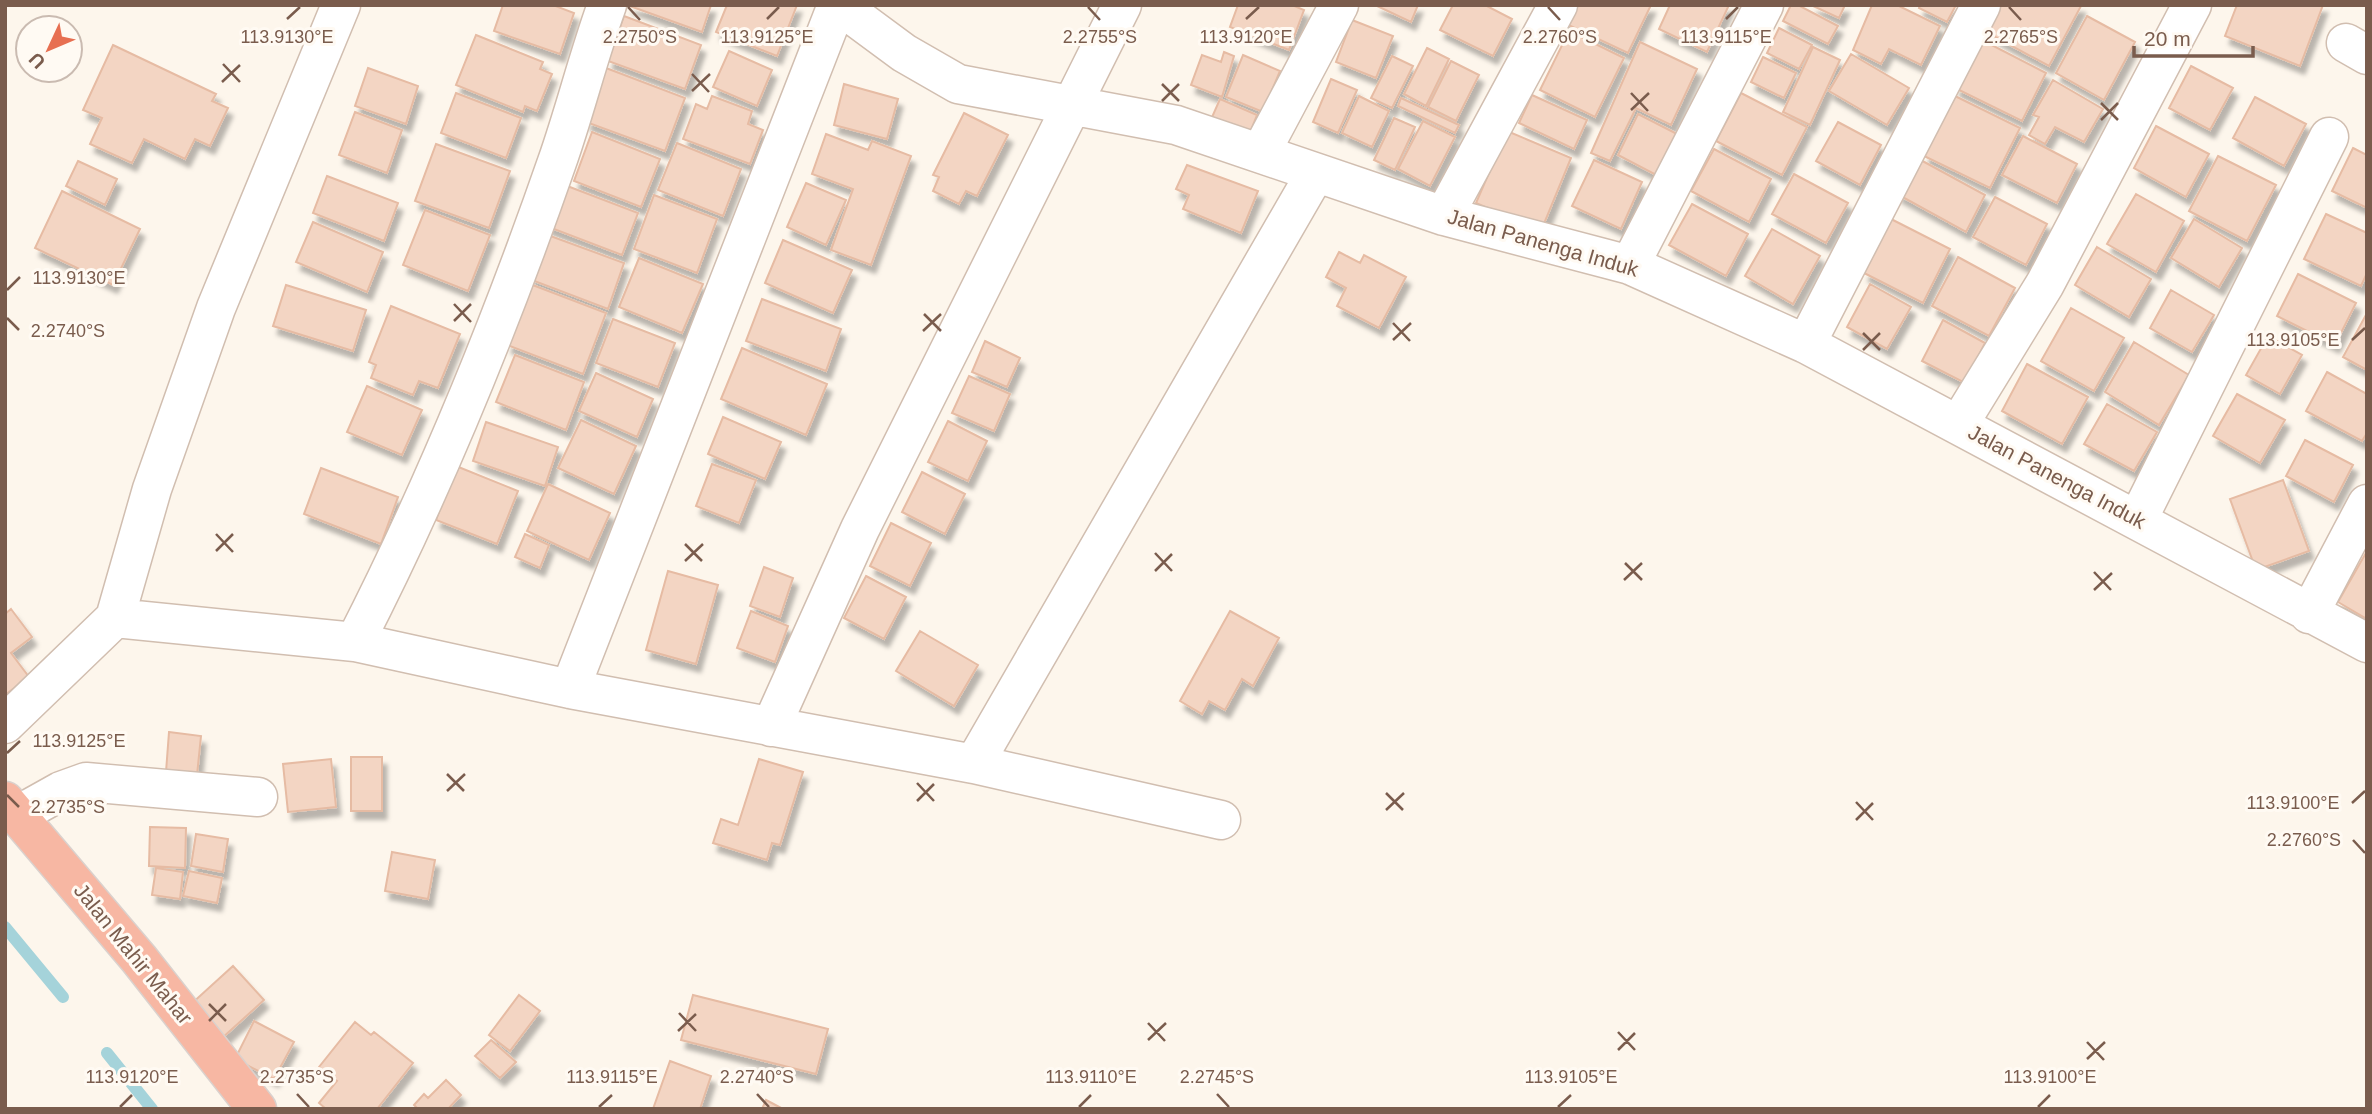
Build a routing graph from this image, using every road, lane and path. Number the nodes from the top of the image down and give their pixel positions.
1 (341, 5) edge
2 (607, 5) edge
3 (838, 5) edge
4 (1122, 5) edge
5 (1339, 5) edge
6 (1558, 5) edge
7 (1764, 5) edge
8 (1980, 5) edge
9 (2192, 5) edge
10 (1071, 107) junction
11 (2329, 137) dead end
12 (1261, 152) junction
13 (1315, 174) junction
14 (1444, 216) junction
15 (1630, 265) junction
16 (1806, 344) junction
17 (1959, 424) junction
18 (2367, 504) edge
19 (2137, 519) junction
20 (2309, 614) junction
21 (115, 618) junction
22 (355, 642) junction
23 (2367, 643) edge
24 (570, 688) junction
25 (5, 724) edge
26 (771, 727) junction
27 (974, 764) junction
28 (258, 797) dead end
29 (12, 808) edge
30 (1221, 820) dead end
31 (257, 1109) edge

1 - 21 street
2 - 22 street
3 - 10 street, Jalan Panenga Induk
3 - 24 street
4 - 10 street
5 - 12 street
6 - 14 street
7 - 15 street
8 - 16 street
9 - 17 street
10 - 12 street, Jalan Panenga Induk
10 - 26 street
11 - 19 street
12 - 13 street, Jalan Panenga Induk
13 - 14 street, Jalan Panenga Induk
13 - 27 street
14 - 15 street, Jalan Panenga Induk
15 - 16 street, Jalan Panenga Induk
16 - 17 street, Jalan Panenga Induk
17 - 19 street, Jalan Panenga Induk
18 - 20 street
19 - 20 street, Jalan Panenga Induk
20 - 23 street, Jalan Panenga Induk
21 - 22 street
21 - 25 street
22 - 24 street
24 - 26 street
26 - 27 street
27 - 30 street
28 - 29 street
29 - 31 highway, Jalan Mahir Mahar

